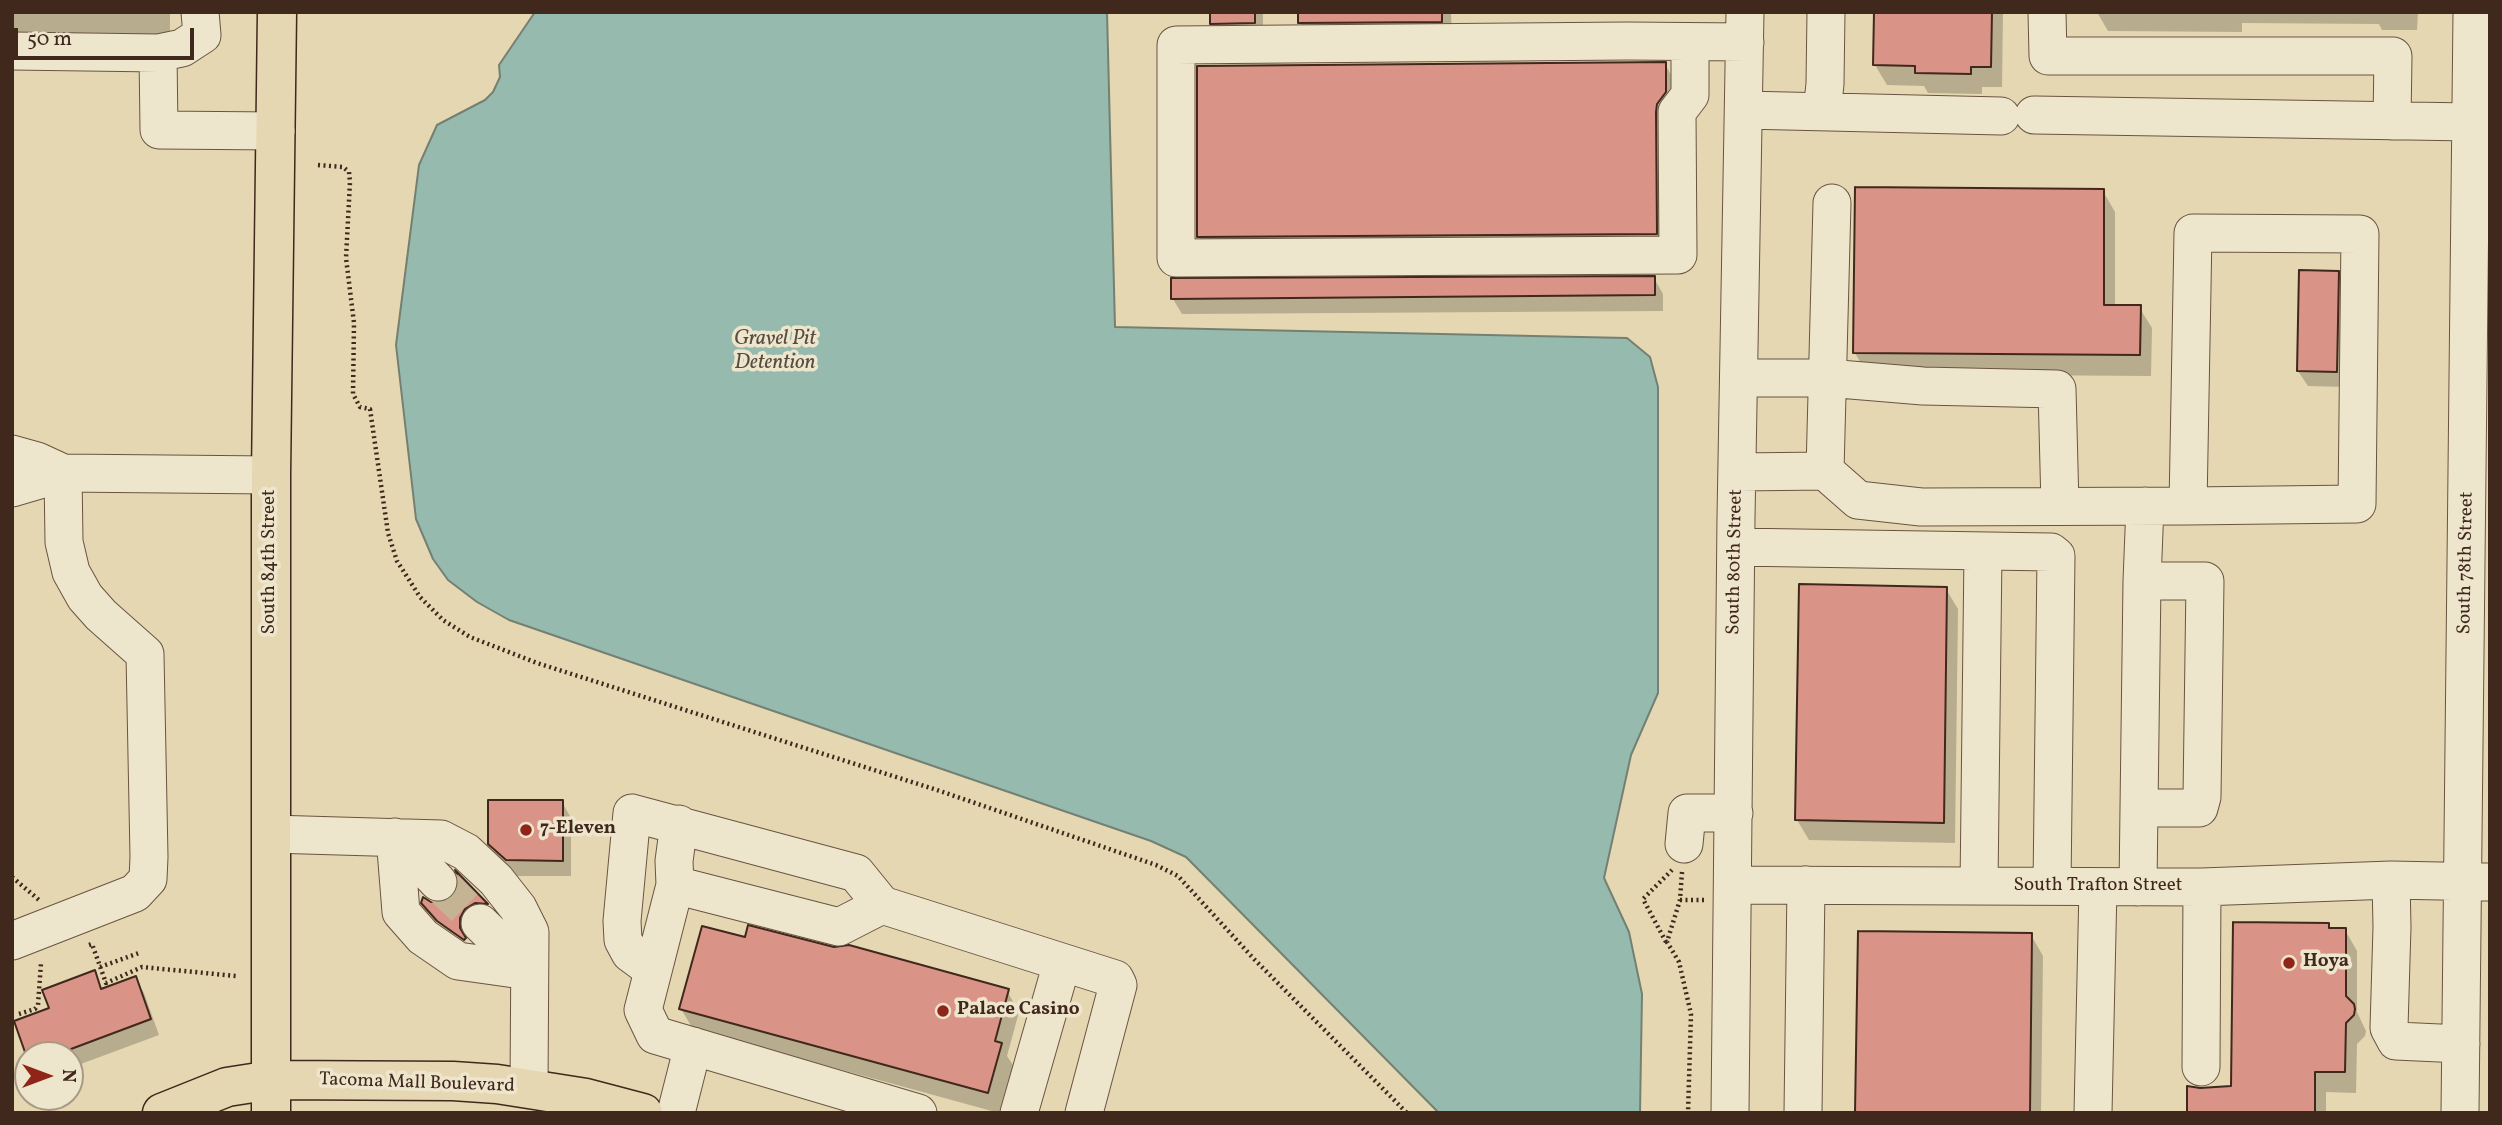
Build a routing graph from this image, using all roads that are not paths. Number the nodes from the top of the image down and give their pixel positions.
1 (200, 12) edge
2 (277, 12) edge
3 (1826, 12) edge
4 (2047, 12) edge
5 (2472, 12) edge
6 (1452, 27) edge
7 (1745, 27) edge
8 (1278, 28) edge
9 (1690, 42) junction
10 (12, 51) edge
11 (158, 53) junction
12 (1744, 110) junction
13 (1822, 111) junction
14 (2392, 121) junction
15 (2471, 122) junction
16 (276, 131) junction
17 (1832, 203) dead end
18 (1739, 378) junction
19 (1827, 378) junction
20 (12, 454) edge
21 (1825, 471) junction
22 (1737, 472) junction
23 (63, 473) junction
24 (271, 475) junction
25 (12, 488) edge
26 (2060, 506) junction
27 (2145, 506) junction
28 (2188, 506) junction
29 (1736, 547) junction
30 (1983, 551) junction
31 (2142, 581) junction
32 (2139, 808) junction
33 (1734, 813) junction
34 (679, 824) junction
35 (271, 834) junction
36 (395, 837) junction
37 (1684, 851) road end
38 (2391, 880) junction
39 (2476, 881) edge
40 (438, 882) tunnel mouth
41 (675, 885) junction
42 (1806, 885) junction
43 (1979, 886) junction
44 (2052, 887) junction
45 (2098, 887) junction
46 (2138, 887) junction
47 (2202, 887) junction
48 (1723, 893) junction
49 (882, 905) junction
50 (480, 923) tunnel mouth
51 (12, 941) edge
52 (1062, 963) junction
53 (653, 970) junction
54 (529, 971) junction
55 (2460, 1044) junction
56 (693, 1046) junction
57 (2201, 1067) dead end
58 (529, 1088) junction
59 (271, 1096) edge
60 (162, 1113) edge
61 (643, 1113) edge
62 (676, 1113) edge
63 (918, 1113) edge
64 (1019, 1113) edge
65 (1084, 1113) edge
66 (1730, 1113) edge
67 (1803, 1113) edge
68 (2093, 1113) edge
69 (2460, 1113) edge

1 - 11 street
2 - 16 main road, South 84th Street
3 - 13 street
4 - 14 street
5 - 15 street, South 78th Street
6 - 8 street
6 - 9 street
7 - 9 street
7 - 12 street, South 80th Street
8 - 9 street
10 - 11 street
11 - 16 street
12 - 13 street
12 - 18 street, South 80th Street
13 - 14 street
14 - 15 street
15 - 39 street, South 78th Street
16 - 24 main road, South 84th Street
17 - 19 street
18 - 19 street
18 - 22 street, South 80th Street
19 - 21 street
19 - 26 street
20 - 23 street
21 - 22 street
21 - 26 street
22 - 29 street, South 80th Street
23 - 24 street
23 - 25 street
23 - 51 street
24 - 35 main road, South 84th Street
26 - 27 street
27 - 28 street
27 - 31 street
28 - 28 street
29 - 30 street
29 - 33 street, South 80th Street
30 - 43 street
30 - 44 street
31 - 32 street
31 - 32 street
32 - 46 street
33 - 37 street
33 - 48 street, South 80th Street
34 - 41 street
34 - 49 street
34 - 53 street
35 - 36 street
35 - 59 main road, South 84th Street
36 - 40 street
36 - 54 street
36 - 54 street
38 - 39 street, South Trafton Street
38 - 47 street, South Trafton Street
38 - 55 street
39 - 55 street, South 78th Street
41 - 49 street
41 - 53 street
42 - 43 street, South Trafton Street
42 - 48 street, South Trafton Street
42 - 67 street
43 - 44 street, South Trafton Street
44 - 45 street, South Trafton Street
45 - 46 street, South Trafton Street
45 - 68 street
46 - 47 street, South Trafton Street
47 - 57 street
48 - 66 street, South 80th Street
49 - 52 street
50 - 54 street
52 - 64 street
52 - 65 street
53 - 56 street
54 - 58 street
55 - 69 street, South 78th Street
56 - 62 street
56 - 63 street
58 - 59 main road, Tacoma Mall Boulevard
58 - 61 main road, Tacoma Mall Boulevard
59 - 60 main road, Tacoma Mall Boulevard

